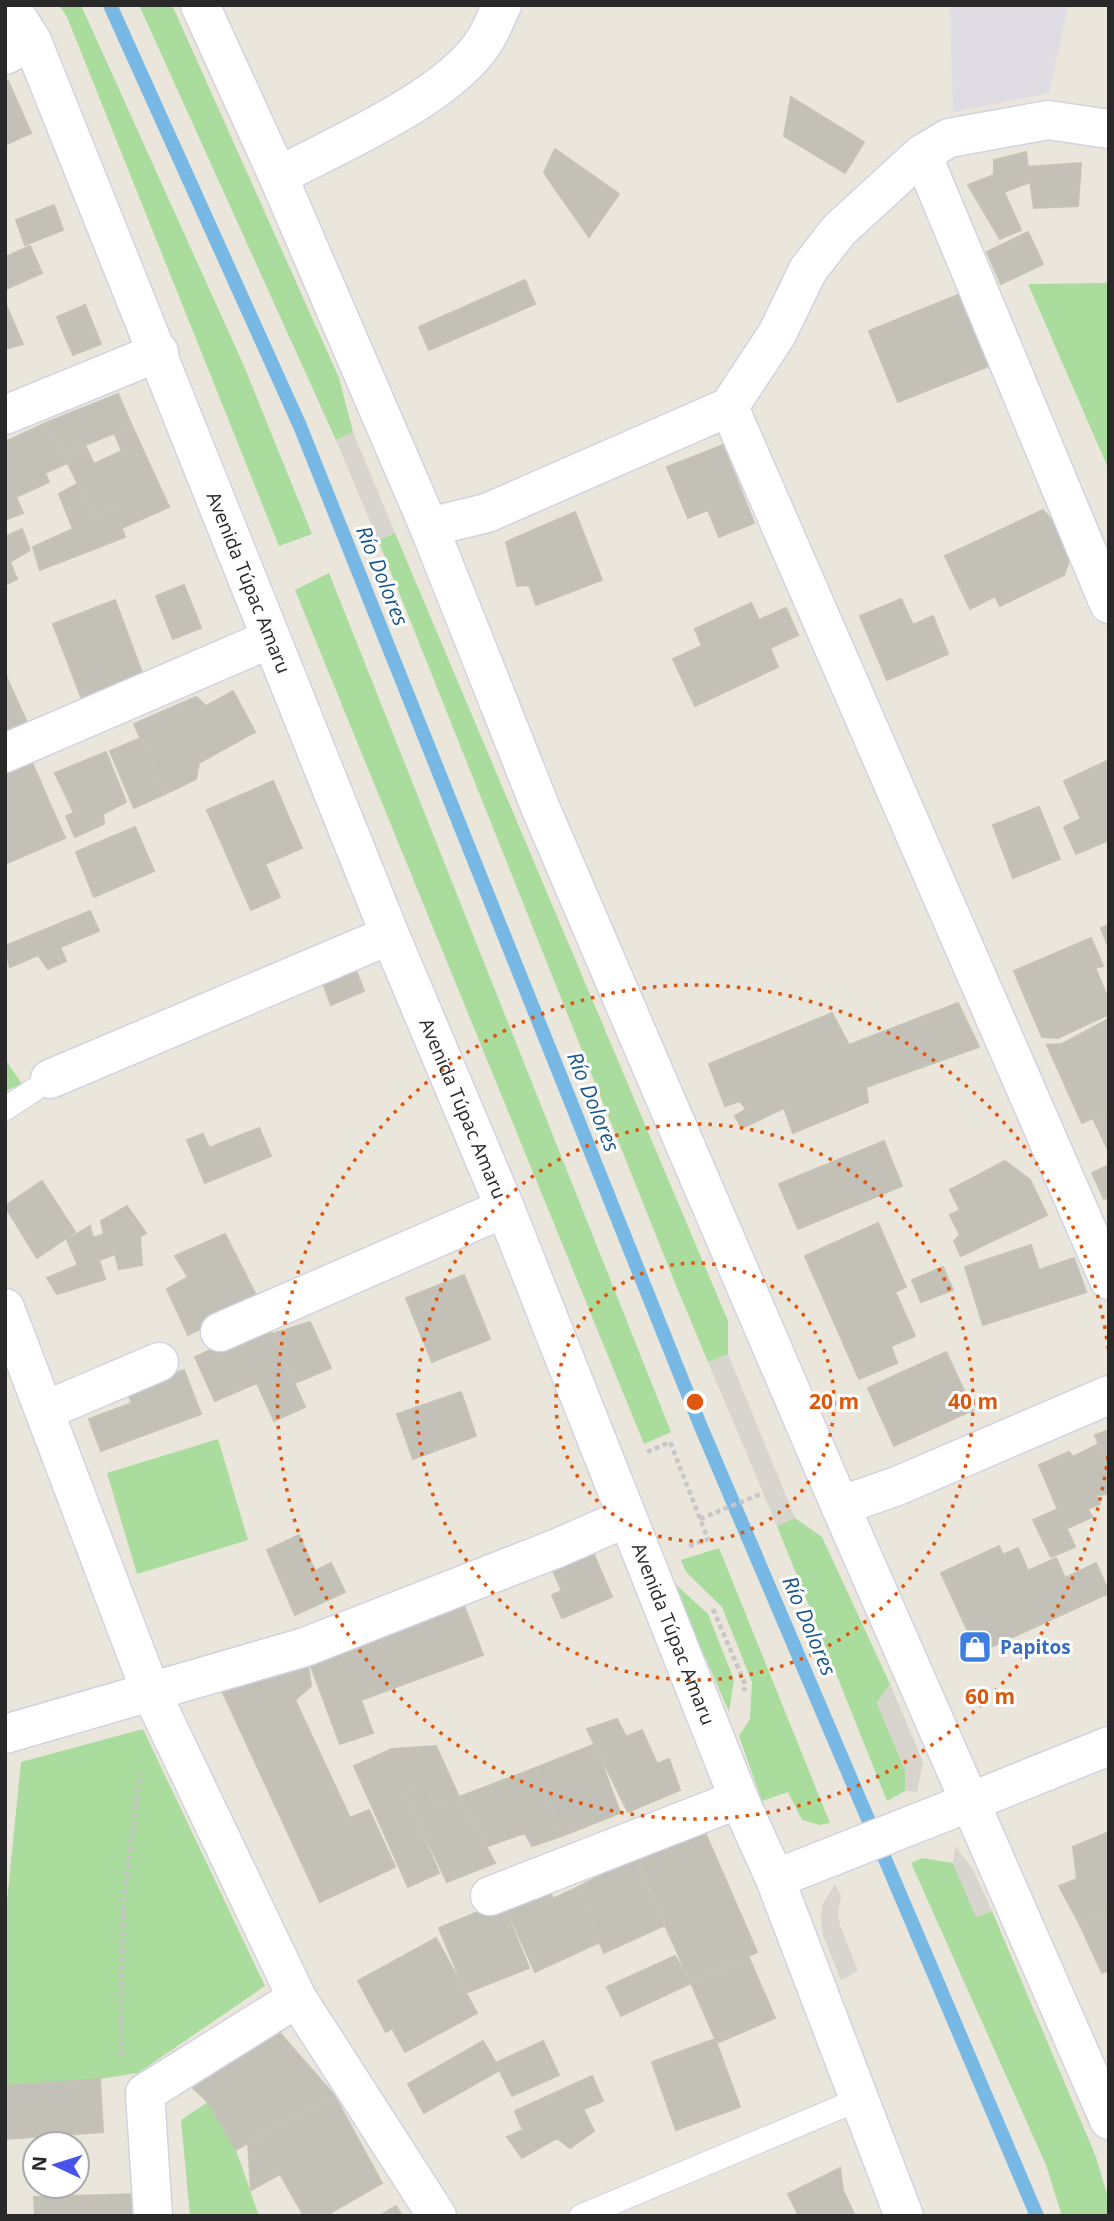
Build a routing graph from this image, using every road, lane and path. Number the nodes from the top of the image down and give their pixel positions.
1 (9, 5) edge
2 (200, 5) edge
3 (502, 5) edge
4 (19, 48) edge
5 (1109, 129) edge
6 (922, 154) junction
7 (278, 176) junction
8 (159, 352) junction
9 (730, 407) junction
10 (5, 415) edge
11 (429, 527) junction
12 (1109, 604) edge
13 (270, 639) junction
14 (5, 753) edge
15 (390, 935) junction
16 (42, 1084) joint
17 (5, 1109) edge
18 (505, 1209) junction
19 (1109, 1280) edge
20 (5, 1308) edge
21 (220, 1332) dead end
22 (159, 1362) dead end
23 (1109, 1395) edge
24 (44, 1411) junction
25 (636, 1457) dead end
26 (763, 1493) dead end
27 (840, 1506) junction
28 (626, 1518) junction
29 (700, 1519) junction
30 (680, 1550) dead end
31 (150, 1690) junction
32 (5, 1734) edge
33 (1109, 1746) edge
34 (140, 1771) dead end
35 (739, 1799) junction
36 (955, 1808) junction
37 (791, 1872) junction
38 (489, 1896) dead end
39 (297, 1998) junction
40 (145, 2093) junction
41 (860, 2099) junction
42 (1107, 2108) edge
43 (153, 2216) edge
44 (437, 2216) edge
45 (581, 2216) edge
46 (904, 2216) edge

1 - 4 street, Avenida Túpac Amaru
2 - 7 street
3 - 7 street
4 - 8 street, Avenida Túpac Amaru
5 - 6 street
6 - 9 street
6 - 12 street
7 - 11 street
8 - 10 street
8 - 13 street, Avenida Túpac Amaru
9 - 11 street
9 - 19 street
11 - 27 street
13 - 14 street
13 - 15 street, Avenida Túpac Amaru
15 - 16 street
15 - 18 street, Avenida Túpac Amaru
16 - 17 lane
18 - 21 street
18 - 28 street, Avenida Túpac Amaru
20 - 24 street
22 - 24 street
23 - 27 street
24 - 31 street
25 - 29 path
26 - 29 path
27 - 36 street
28 - 31 street
28 - 35 street, Avenida Túpac Amaru
29 - 30 path
31 - 32 street
31 - 39 street
33 - 36 street
34 - 40 path
35 - 37 street, Avenida Túpac Amaru
35 - 38 street
36 - 37 street
36 - 42 street
37 - 41 street, Avenida Túpac Amaru
39 - 40 street
39 - 44 street
40 - 43 street
41 - 45 lane
41 - 46 street, Avenida Túpac Amaru

